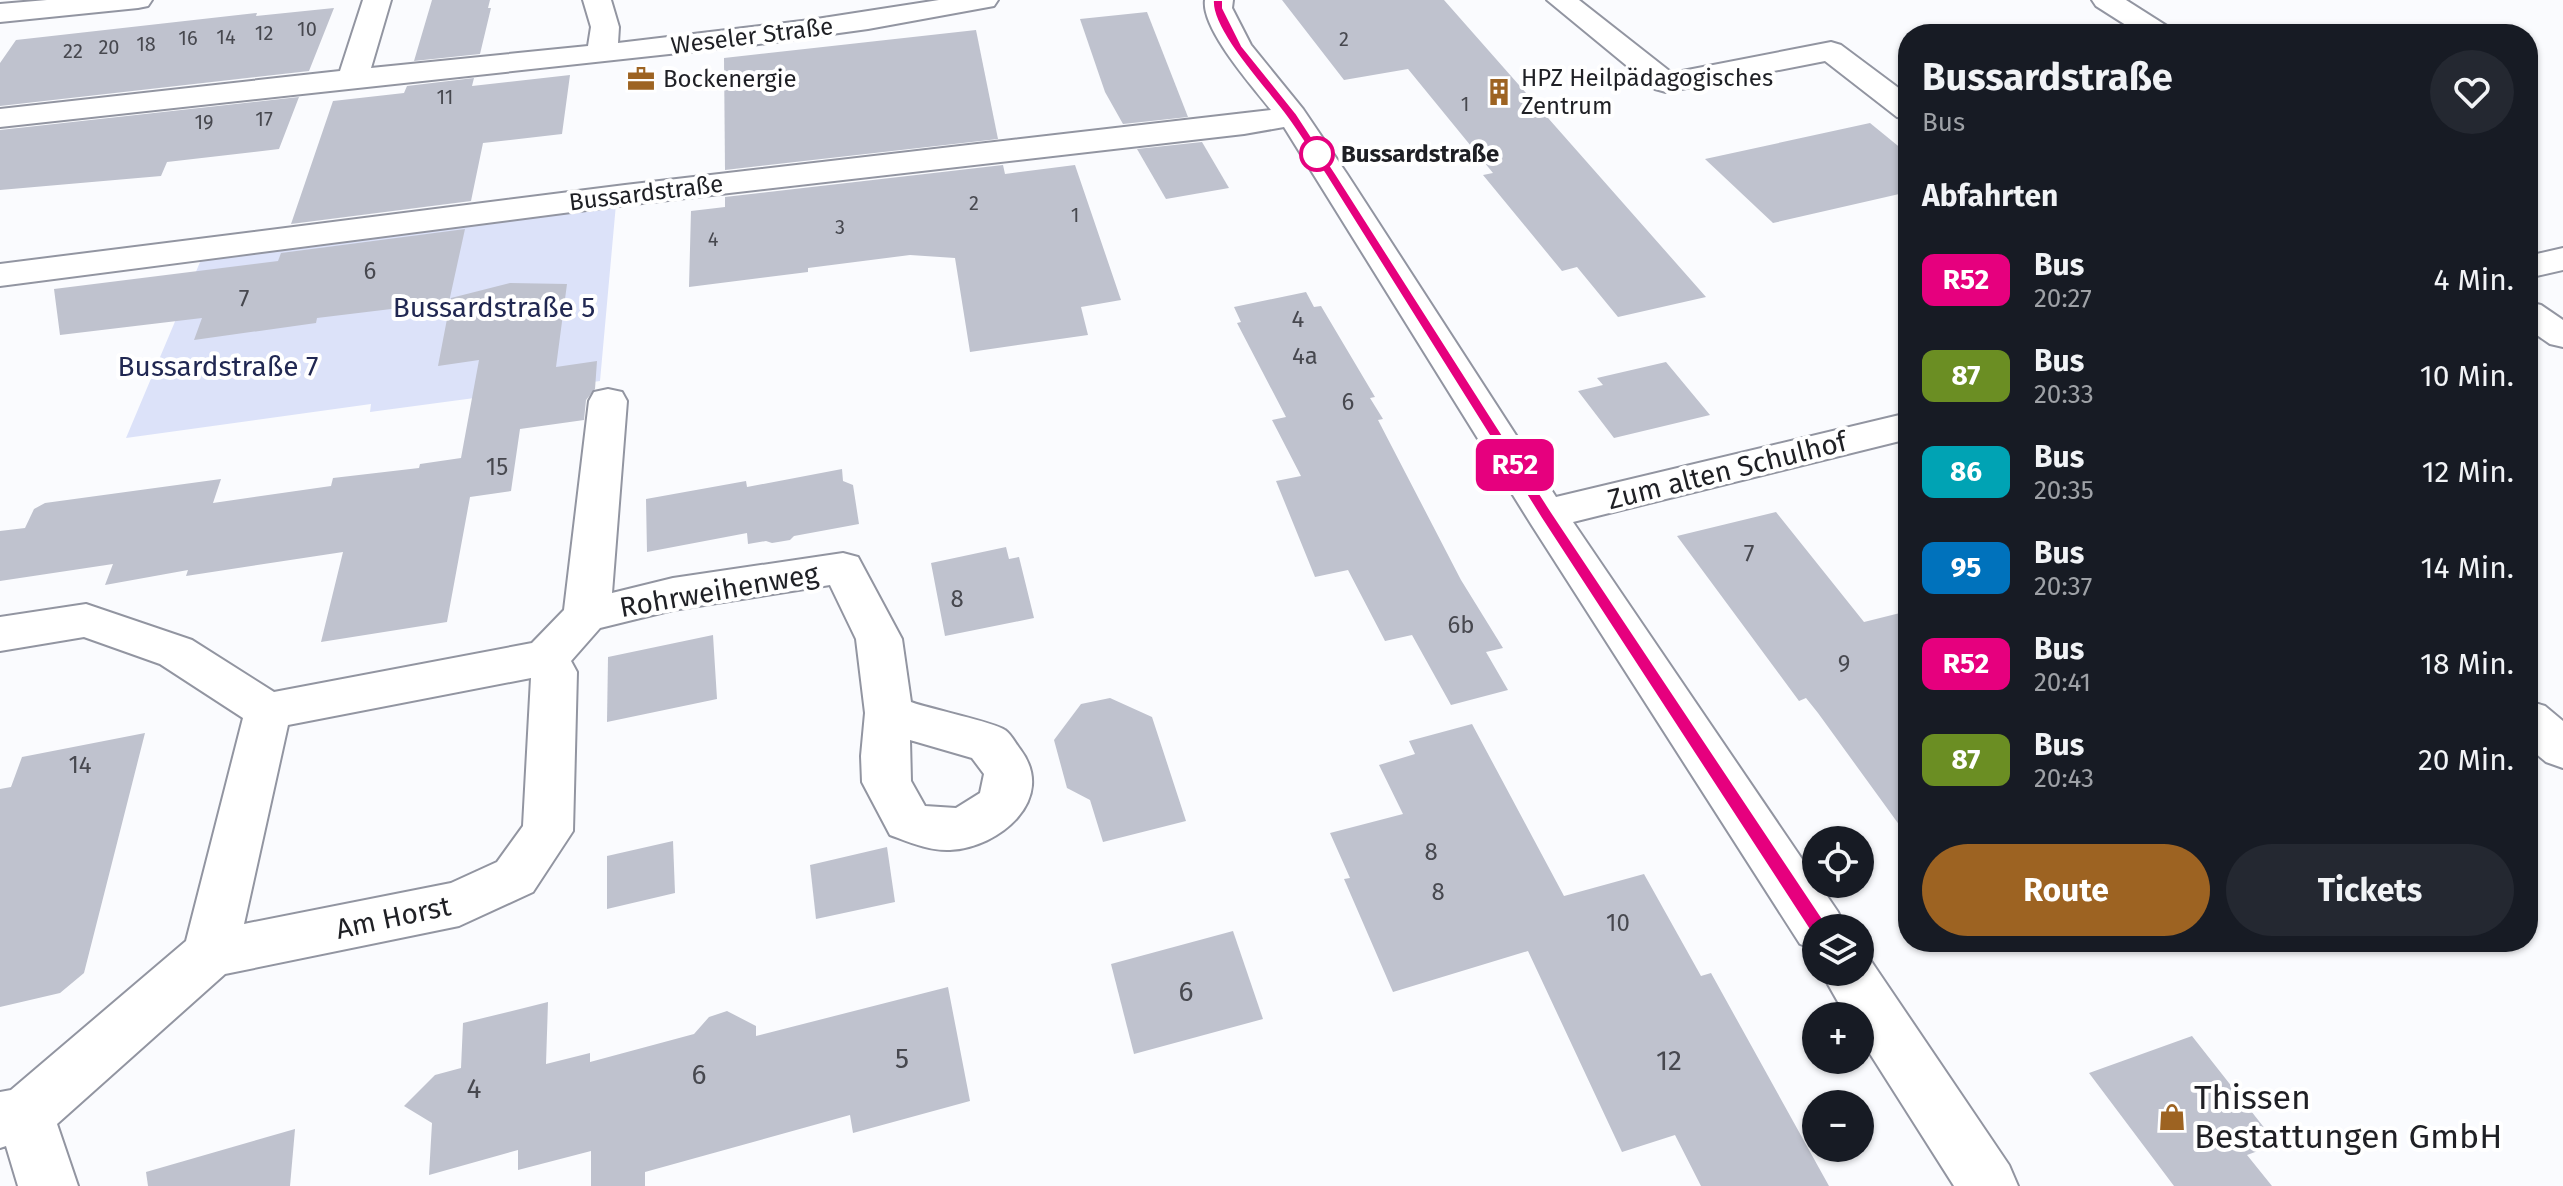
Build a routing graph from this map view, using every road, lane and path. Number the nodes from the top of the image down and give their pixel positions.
1 (138, 0) edge
2 (377, 0) edge
3 (597, 0) edge
4 (984, 0) edge
5 (1219, 0) edge
6 (1561, 0) edge
7 (2106, 0) edge
8 (0, 13) edge
9 (2144, 24) edge
10 (602, 53) junction
11 (340, 80) junction
12 (0, 95) edge
13 (1898, 102) edge
14 (1292, 116) junction
15 (0, 118) edge
16 (2563, 259) edge
17 (2538, 265) edge
18 (0, 275) edge
19 (2538, 320) edge
20 (2563, 336) edge
21 (608, 401) dead end
22 (1898, 428) edge
23 (1546, 514) junction
24 (585, 616) junction
25 (0, 634) edge
26 (546, 658) junction
27 (268, 711) junction
28 (889, 713) dead end
29 (2538, 728) edge
30 (2563, 749) edge
31 (1810, 914) edge
32 (210, 954) junction
33 (1857, 986) edge
34 (12, 1118) edge
35 (48, 1186) edge
36 (1988, 1186) edge

1 - 8 street
2 - 11 street
3 - 10 street
4 - 10 street, Weseler Straße
5 - 14 street
6 - 13 street
7 - 9 street
10 - 11 street, Weseler Straße
11 - 12 street, Weseler Straße
11 - 15 street, Weseler Straße
14 - 18 street, Bussardstraße
14 - 23 street
16 - 17 street
19 - 20 street
21 - 24 street, Rohrweihenweg
22 - 23 street, Zum alten Schulhof
23 - 31 street
24 - 26 street, Rohrweihenweg
24 - 28 street, Rohrweihenweg
25 - 27 street
26 - 27 street
26 - 32 street, Am Horst
27 - 32 street
29 - 30 street
32 - 34 street, Am Horst
33 - 36 street
34 - 35 street

